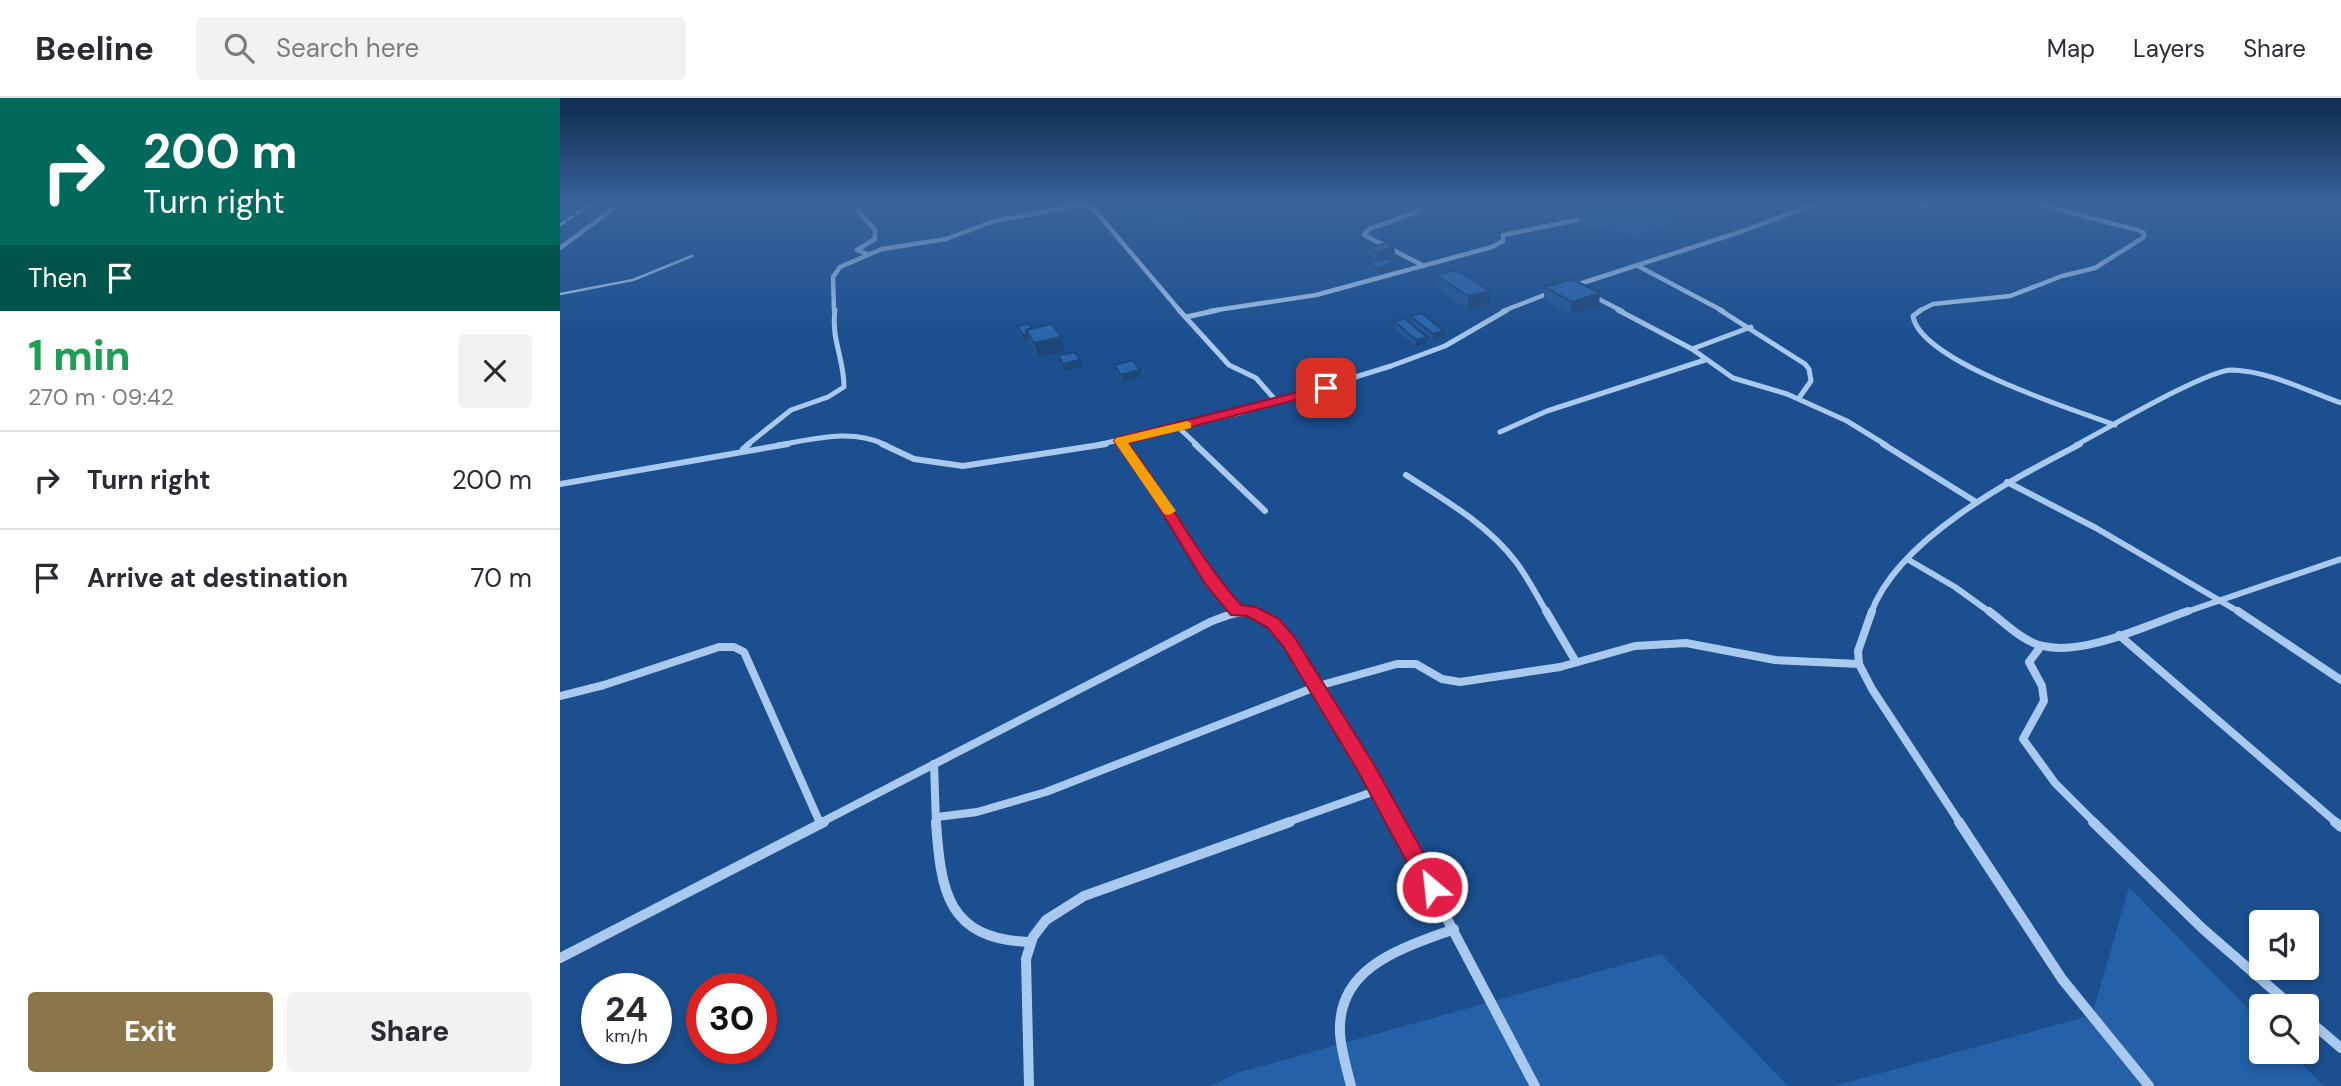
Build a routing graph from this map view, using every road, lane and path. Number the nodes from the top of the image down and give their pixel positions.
1 (857, 250) edge
2 (882, 250) edge
3 (1130, 250) edge
4 (1393, 250) edge
5 (1482, 250) edge
6 (1683, 250) edge
7 (2125, 250) edge
8 (868, 254) junction
9 (692, 256) dead end
10 (1638, 266) junction
11 (1425, 267) junction
12 (1573, 286) junction
13 (560, 294) edge
14 (1186, 317) junction
15 (1751, 327) junction
16 (1692, 349) junction
17 (1704, 360) junction
18 (1799, 398) junction
19 (1277, 402) junction
20 (2341, 403) edge
21 (2115, 425) junction
22 (1178, 427) junction
23 (1500, 432) dead end
24 (1120, 441) junction
25 (741, 450) junction
26 (1406, 475) dead end
27 (2007, 482) junction
28 (560, 484) edge
29 (1976, 502) junction
30 (1265, 511) dead end
31 (1907, 559) junction
32 (2341, 559) edge
33 (2221, 600) junction
34 (1237, 611) junction
35 (2119, 635) junction
36 (2041, 646) junction
37 (1576, 662) junction
38 (1858, 664) junction
39 (2341, 680) edge
40 (1318, 686) junction
41 (560, 696) edge
42 (934, 764) junction
43 (1378, 790) junction
44 (937, 817) junction
45 (820, 823) junction
46 (2341, 827) edge
47 (1454, 929) junction
48 (1028, 942) junction
49 (560, 958) edge
50 (2277, 994) edge
51 (2319, 1029) edge
52 (2341, 1048) edge
53 (1029, 1086) edge
54 (1351, 1086) edge
55 (1535, 1086) edge
56 (2149, 1086) edge

1 - 8 street
2 - 8 street
3 - 14 street
4 - 11 street
5 - 11 street
6 - 10 street
7 - 21 street
8 - 25 street
9 - 13 lane
10 - 12 street
10 - 15 street
11 - 14 street
12 - 16 street
12 - 19 street
14 - 19 street
15 - 16 street
15 - 18 street
16 - 17 street
17 - 18 street
17 - 23 street
18 - 29 street
19 - 22 street
20 - 21 street
21 - 27 street
22 - 24 street
22 - 30 street
24 - 25 street
24 - 34 street
25 - 28 street
26 - 37 street
27 - 29 street
27 - 33 street
29 - 31 street
31 - 36 street
31 - 38 street
32 - 33 street
33 - 35 street
33 - 39 street
34 - 40 street
34 - 42 street
35 - 36 street
35 - 46 street
36 - 50 street
37 - 38 street
37 - 40 street
38 - 56 street
40 - 43 street
40 - 44 street
41 - 45 street
42 - 44 street
42 - 45 street
43 - 47 street
43 - 48 street
44 - 48 street
45 - 49 street
47 - 54 street
47 - 55 street
48 - 53 street
51 - 52 street

